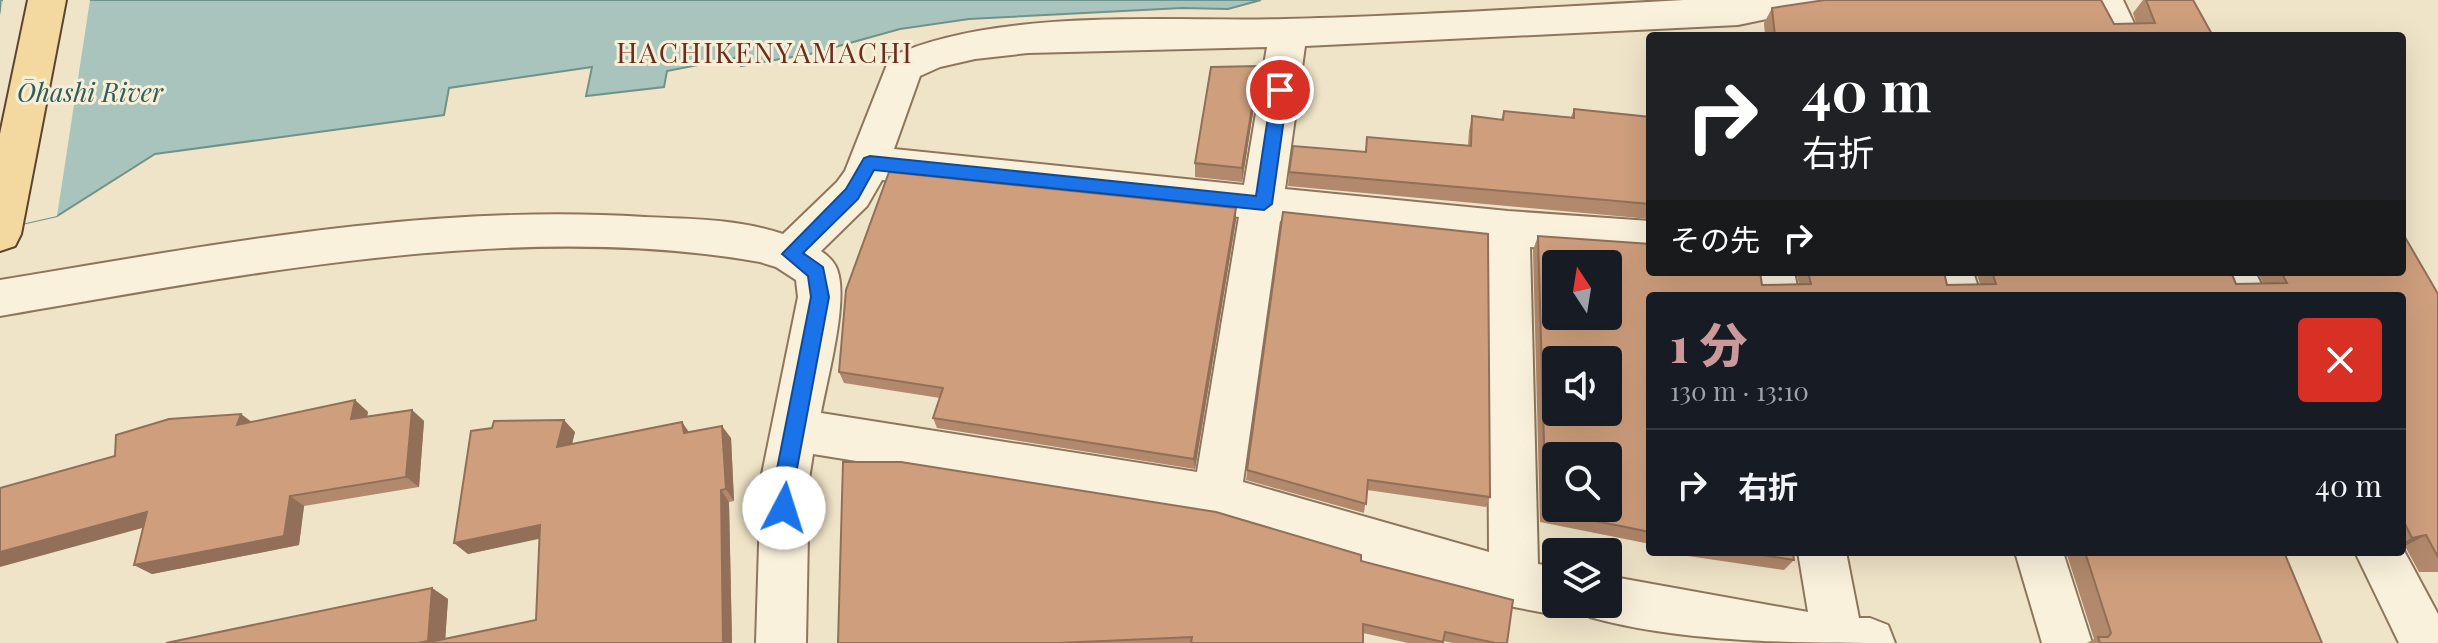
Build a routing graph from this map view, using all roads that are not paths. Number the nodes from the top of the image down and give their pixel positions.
1 (47, 0) edge
2 (1801, 0) edge
3 (2104, 0) edge
4 (1739, 24) edge
5 (2119, 32) edge
6 (1288, 33) junction
7 (870, 163) junction
8 (1264, 204) junction
9 (1508, 228) junction
10 (0, 234) edge
11 (1646, 238) edge
12 (790, 254) junction
13 (0, 298) edge
14 (795, 430) junction
15 (1217, 497) junction
16 (1823, 556) edge
17 (2040, 556) edge
18 (2381, 556) edge
19 (1535, 587) edge
20 (1622, 603) edge
21 (1838, 642) edge
22 (781, 643) edge
23 (1870, 643) edge
24 (2067, 643) edge
25 (2426, 643) edge

1 - 10 main road
2 - 4 street
3 - 5 street
4 - 6 street
6 - 7 street
6 - 8 street
7 - 8 street
7 - 12 street
8 - 9 street
8 - 15 street
9 - 11 street
9 - 19 street
12 - 13 street
12 - 14 street
14 - 15 street
14 - 22 street
15 - 19 street
16 - 21 street
17 - 24 street
18 - 25 street
20 - 21 street
21 - 23 street

